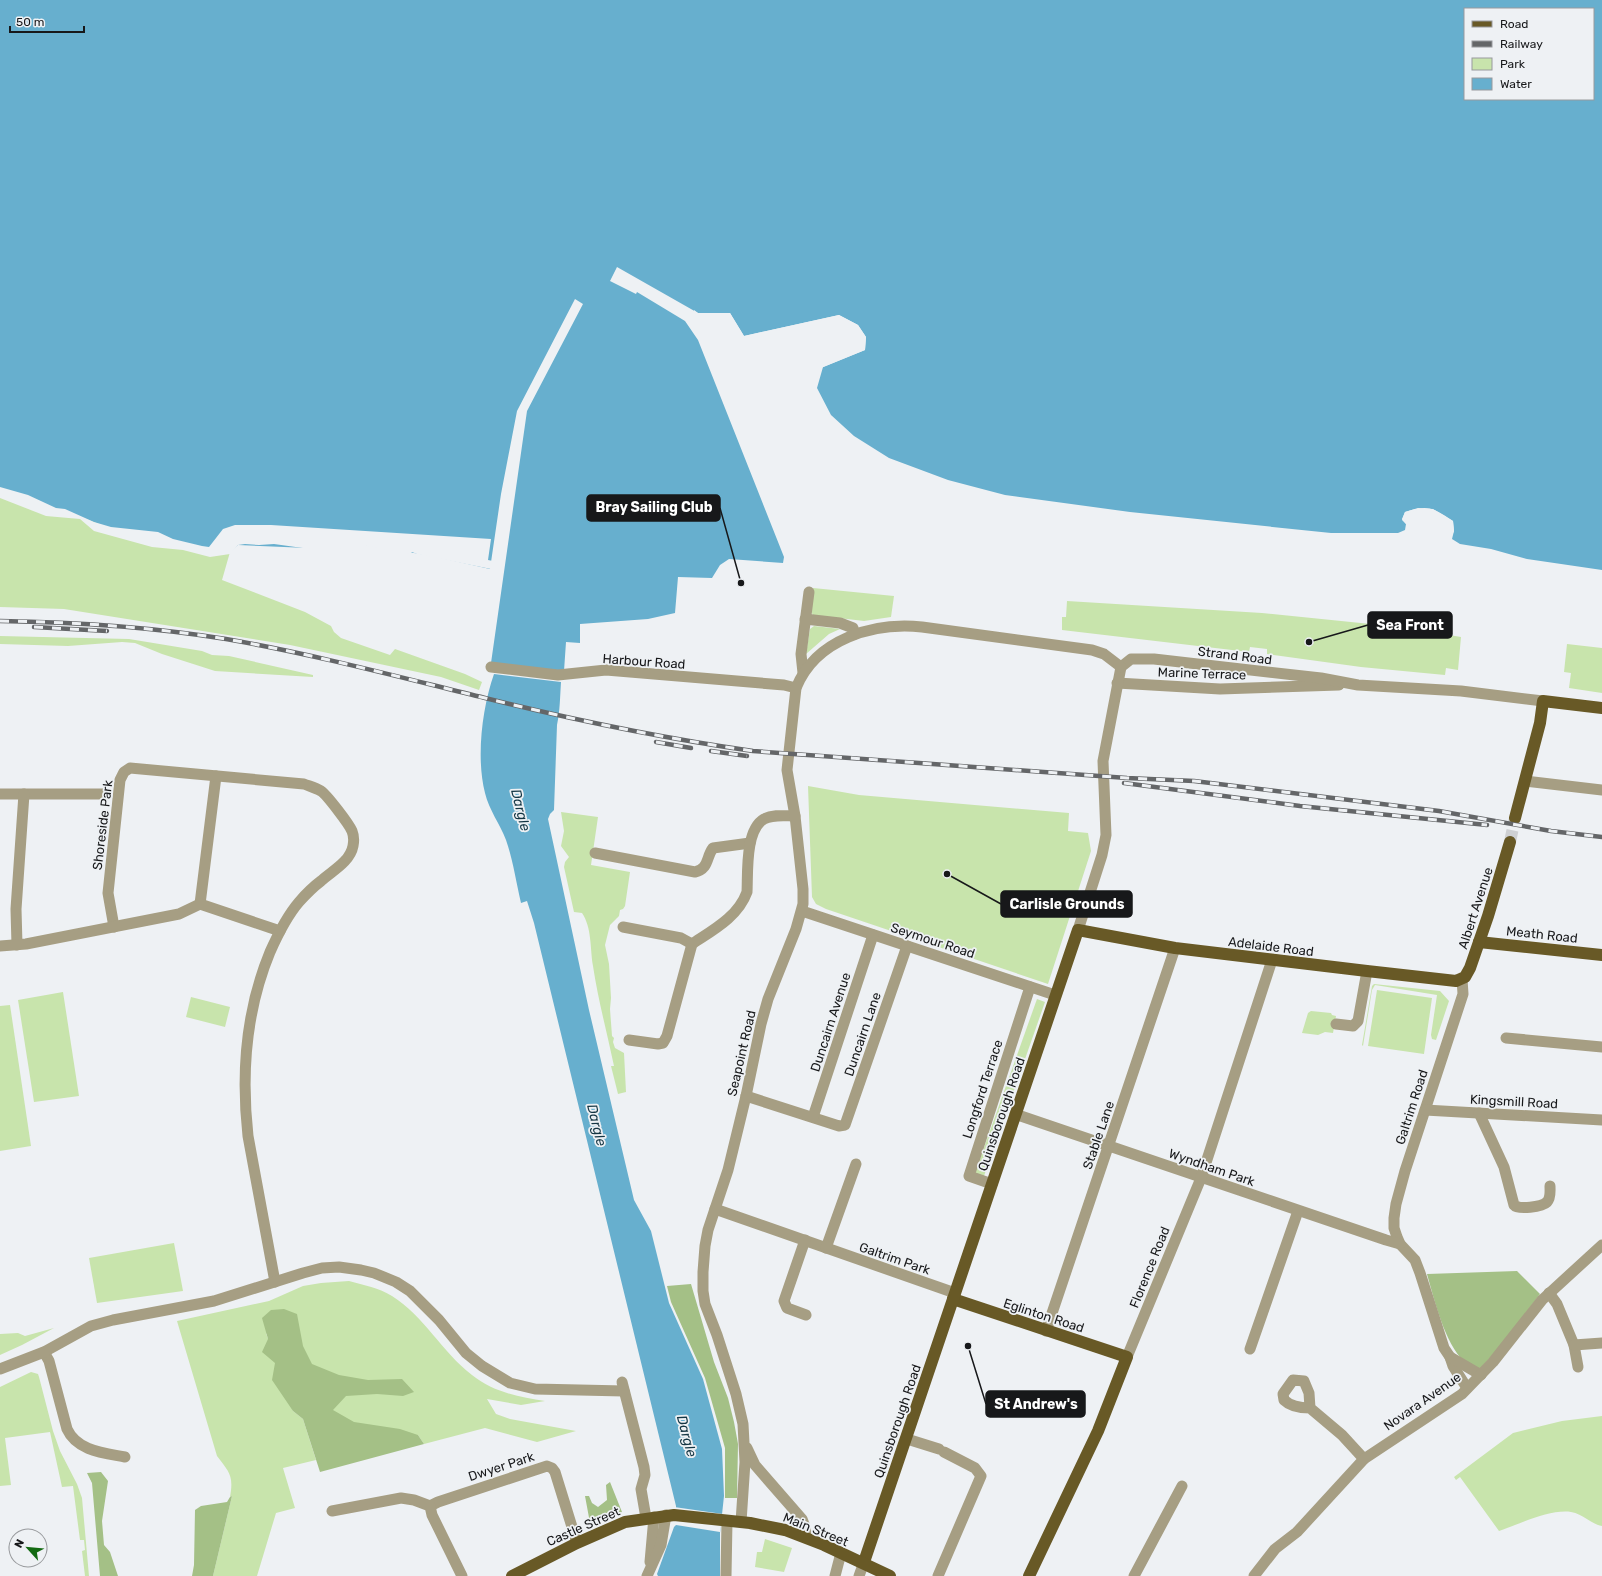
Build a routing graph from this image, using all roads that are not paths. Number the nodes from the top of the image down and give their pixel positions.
1 (809, 592) dead end
2 (806, 619) junction
3 (855, 634) junction
4 (491, 667) dead end
5 (1121, 667) junction
6 (803, 673) junction
7 (1277, 674) junction
8 (1117, 683) junction
9 (1358, 685) junction
10 (796, 688) junction
11 (1279, 688) junction
12 (1543, 701) junction
13 (1602, 708) edge
14 (216, 776) junction
15 (1525, 781) junction
16 (1602, 790) edge
17 (0, 794) edge
18 (24, 794) junction
19 (105, 794) dead end
20 (795, 816) junction
21 (1515, 818) tunnel mouth
22 (1510, 842) tunnel mouth
23 (750, 843) junction
24 (595, 852) dead end
25 (200, 904) junction
26 (802, 910) junction
27 (114, 927) junction
28 (623, 927) dead end
29 (1078, 930) junction
30 (280, 931) junction
31 (873, 935) junction
32 (1479, 942) junction
33 (692, 944) junction
34 (17, 945) junction
35 (0, 946) edge
36 (907, 946) junction
37 (1175, 948) junction
38 (1602, 955) edge
39 (1272, 960) junction
40 (1367, 972) junction
41 (1462, 979) junction
42 (1030, 987) junction
43 (1055, 995) junction
44 (1336, 1024) dead end
45 (1506, 1038) dead end
46 (628, 1040) dead end
47 (1602, 1047) edge
48 (746, 1096) junction
49 (1425, 1110) junction
50 (1479, 1113) junction
51 (1015, 1114) junction
52 (813, 1117) junction
53 (1602, 1120) edge
54 (1109, 1146) junction
55 (856, 1164) dead end
56 (1201, 1178) junction
57 (992, 1184) junction
58 (1550, 1186) dead end
59 (715, 1208) junction
60 (1298, 1211) junction
61 (805, 1240) junction
62 (1400, 1244) junction
63 (1602, 1245) edge
64 (826, 1248) junction
65 (275, 1282) junction
66 (1549, 1293) junction
67 (954, 1296) junction
68 (806, 1315) dead end
69 (1046, 1331) junction
70 (1602, 1343) edge
71 (1574, 1345) junction
72 (1250, 1349) dead end
73 (44, 1352) junction
74 (1127, 1357) junction
75 (1450, 1357) junction
76 (1578, 1367) dead end
77 (0, 1369) edge
78 (1481, 1375) junction
79 (1467, 1388) junction
80 (1310, 1408) dead end
81 (907, 1439) junction
82 (744, 1444) junction
83 (125, 1457) dead end
84 (1364, 1459) junction
85 (1182, 1486) dead end
86 (430, 1506) junction
87 (332, 1511) dead end
88 (662, 1516) junction
89 (724, 1521) junction
90 (741, 1522) junction
91 (806, 1537) junction
92 (577, 1543) junction
93 (841, 1553) junction
94 (864, 1562) junction
95 (462, 1576) edge
96 (512, 1576) edge
97 (647, 1576) edge
98 (726, 1576) edge
99 (835, 1576) edge
100 (859, 1576) edge
101 (890, 1576) edge
102 (938, 1576) edge
103 (1028, 1576) edge
104 (1134, 1576) edge
105 (1254, 1576) edge

1 - 2 street
2 - 3 street
2 - 6 street
3 - 5 street, Seapoint Road
3 - 6 street, Seapoint Road
4 - 10 street, Harbour Road
5 - 7 street, Strand Road
5 - 8 street, Quinsborough Road
6 - 10 street, Seapoint Road
7 - 9 street, Strand Road
7 - 11 street
8 - 11 street, Marine Terrace
8 - 29 street, Quinsborough Road
9 - 11 street, Marine Terrace
9 - 12 street, Strand Road
10 - 20 street, Seapoint Road
12 - 13 main road, Strand Road
12 - 15 main road
14 - 25 street
14 - 27 street, Shoreside Park
14 - 30 street, Shoreside Park
15 - 16 street
15 - 21 main road
17 - 18 street, Shoreside Park
18 - 19 street, Shoreside Park
18 - 34 street
20 - 23 street
20 - 26 street, Seapoint Road
22 - 32 main road, Albert Avenue
23 - 24 street
23 - 33 street
25 - 27 street
25 - 30 street
26 - 31 street, Seymour Road
26 - 48 street, Seapoint Road
27 - 34 street
28 - 33 street
29 - 37 main road, Adelaide Road
29 - 43 main road, Quinsborough Road
30 - 65 street
31 - 36 street, Seymour Road
31 - 52 street, Duncairn Avenue
32 - 38 main road, Meath Road
32 - 41 main road, Albert Avenue
33 - 46 street
34 - 35 street
36 - 42 street, Seymour Road
36 - 52 street, Duncairn Lane
37 - 39 main road, Adelaide Road
37 - 54 street, Stable Lane
39 - 40 main road, Adelaide Road
39 - 56 street, Florence Road
40 - 41 main road, Adelaide Road
40 - 44 street
41 - 49 street, Galtrim Road
42 - 43 street, Seymour Road
42 - 57 street, Longford Terrace
43 - 51 main road, Quinsborough Road
45 - 47 street
48 - 52 street
48 - 59 street, Seapoint Road
49 - 50 street, Kingsmill Road
49 - 62 street, Galtrim Road
50 - 53 street, Kingsmill Road
50 - 58 street
51 - 54 street, Wyndham Park
51 - 57 main road, Quinsborough Road
54 - 56 street, Wyndham Park
54 - 69 street, Stable Lane
55 - 64 street
56 - 60 street, Wyndham Park
56 - 74 street, Florence Road
57 - 67 main road, Quinsborough Road
59 - 61 street, Galtrim Park
59 - 82 street, Seapoint Road
60 - 62 street, Wyndham Park
60 - 72 street
61 - 64 street, Galtrim Park
61 - 68 street
62 - 75 street
63 - 66 street, Novara Avenue
64 - 67 street, Galtrim Park
65 - 73 street
65 - 88 street
66 - 71 street
66 - 78 street, Novara Avenue
67 - 69 main road, Eglinton Road
67 - 81 main road, Quinsborough Road
69 - 74 main road, Eglinton Road
70 - 71 street
71 - 76 street
73 - 77 street
73 - 83 street
74 - 103 main road, Florence Road
75 - 78 street
75 - 79 street
78 - 79 street, Novara Avenue
79 - 84 street, Novara Avenue
80 - 84 street
81 - 94 main road, Quinsborough Road
81 - 102 street
82 - 90 street, Seapoint Road
82 - 91 street
84 - 105 street, Novara Avenue
85 - 104 street
86 - 87 street
86 - 92 street, Dwyer Park
86 - 95 street
88 - 89 main road, Castle Street
88 - 92 main road, Castle Street
88 - 97 street
89 - 90 main road, Main Street
89 - 98 street
90 - 91 main road, Main Street
91 - 93 main road, Main Street
92 - 96 main road, Castle Street
93 - 94 main road, Main Street
93 - 99 street
94 - 100 street
94 - 101 main road, Main Street

